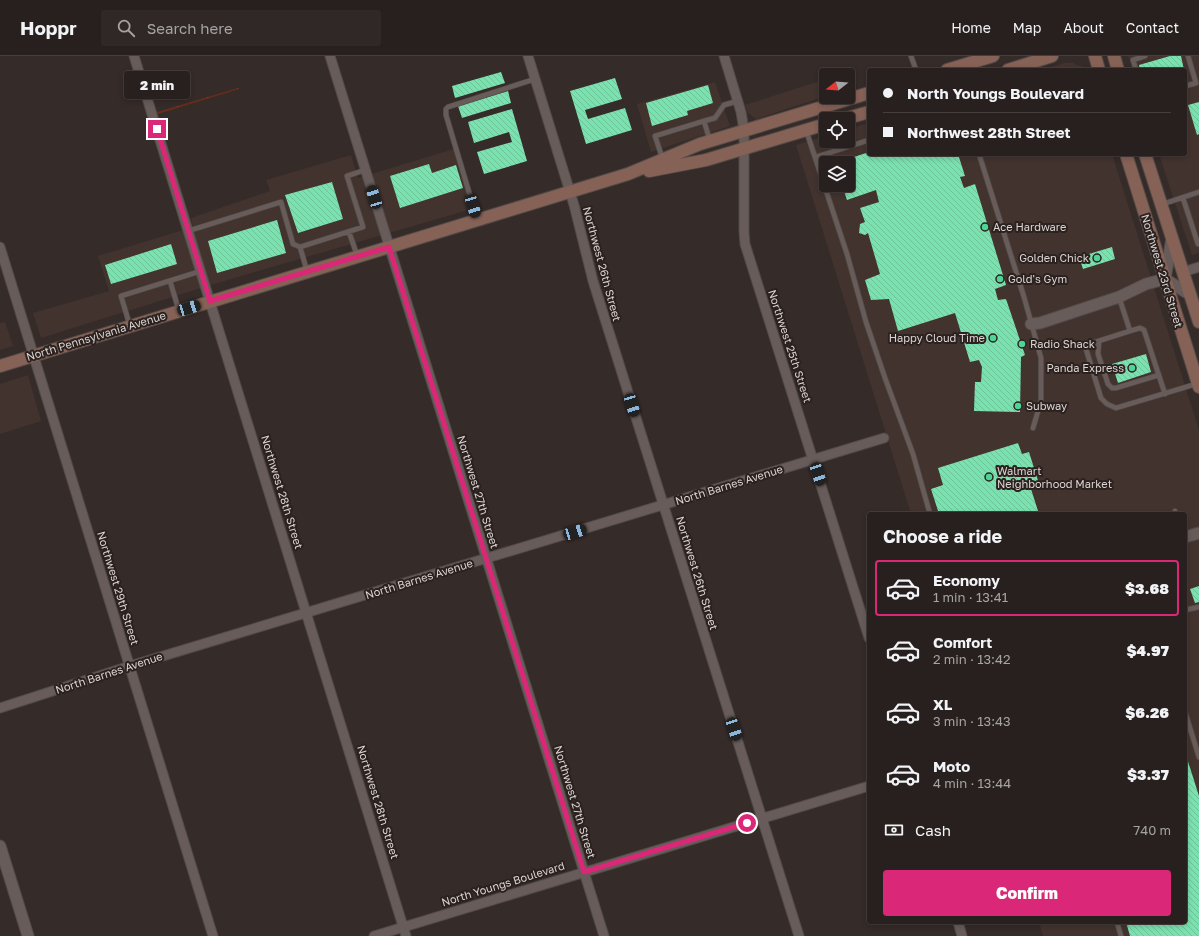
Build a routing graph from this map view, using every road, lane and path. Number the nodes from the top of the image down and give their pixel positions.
1 (134, 56) edge
2 (330, 56) edge
3 (528, 56) edge
4 (724, 56) edge
5 (912, 56) edge
6 (992, 56) edge
7 (1052, 56) edge
8 (1095, 56) edge
9 (1114, 56) edge
10 (1145, 56) edge
11 (1188, 56) edge
12 (915, 68) edge
13 (954, 68) edge
14 (1014, 68) edge
15 (1098, 68) edge
16 (1117, 68) edge
17 (1135, 68) edge
18 (535, 79) junction
19 (1187, 86) edge
20 (867, 94) edge
21 (738, 101) junction
22 (816, 109) junction
23 (867, 113) edge
24 (819, 115) edge
25 (855, 116) edge
26 (704, 121) junction
27 (819, 126) edge
28 (744, 130) junction
29 (806, 130) junction
30 (710, 141) junction
31 (867, 141) edge
32 (743, 149) junction
33 (980, 156) edge
34 (1128, 156) edge
35 (1146, 156) edge
36 (816, 157) junction
37 (663, 160) junction
38 (365, 170) junction
39 (628, 174) junction
40 (570, 192) junction
41 (1199, 192) edge
42 (1183, 198) junction
43 (1161, 205) junction
44 (477, 221) junction
45 (188, 231) junction
46 (349, 232) junction
47 (1172, 238) junction
48 (1199, 244) edge
49 (0, 247) edge
50 (300, 247) junction
51 (389, 247) junction
52 (357, 257) junction
53 (1199, 267) edge
54 (201, 271) junction
55 (307, 272) junction
56 (1183, 272) junction
57 (1165, 279) junction
58 (170, 280) junction
59 (1189, 294) junction
60 (1119, 297) junction
61 (210, 301) junction
62 (179, 311) junction
63 (1199, 322) edge
64 (1031, 324) junction
65 (130, 326) junction
66 (1130, 331) junction
67 (1099, 341) junction
68 (34, 356) junction
69 (0, 366) edge
70 (1158, 375) junction
71 (1198, 380) edge
72 (1165, 394) junction
73 (1033, 428) dead end
74 (884, 438) dead end
75 (813, 460) junction
76 (663, 505) junction
77 (929, 512) edge
78 (1199, 533) edge
79 (1187, 536) edge
80 (486, 558) junction
81 (1199, 607) edge
82 (1187, 610) edge
83 (306, 613) junction
84 (867, 632) edge
85 (130, 666) junction
86 (0, 708) edge
87 (1187, 718) edge
88 (1199, 757) edge
89 (867, 787) edge
90 (762, 819) junction
91 (0, 846) edge
92 (584, 872) junction
93 (959, 924) edge
94 (1118, 924) edge
95 (405, 932) edge
96 (28, 936) edge
97 (213, 936) edge
98 (374, 936) edge
99 (604, 936) edge
100 (799, 936) edge
101 (962, 936) edge
102 (1121, 936) edge

1 - 45 street, Northwest 28th Street
2 - 38 street, Northwest 27th Street
3 - 18 street, Northwest 26th Street
4 - 21 street, Northwest 25th Street
5 - 12 lane
6 - 13 main road
7 - 14 main road
8 - 15 main road
9 - 16 main road
10 - 17 lane
11 - 19 lane
18 - 40 street, Northwest 26th Street
18 - 44 lane
20 - 22 main road, North Pennsylvania Avenue
21 - 26 lane
21 - 28 street, Northwest 25th Street
22 - 24 main road
22 - 28 main road, North Pennsylvania Avenue
23 - 25 main road
26 - 30 lane
26 - 37 lane
27 - 29 main road, North Pennsylvania Avenue
28 - 30 main road, North Pennsylvania Avenue
28 - 32 street, Northwest 25th Street
29 - 32 main road, North Pennsylvania Avenue
29 - 36 lane
30 - 37 main road, North Pennsylvania Avenue
31 - 36 lane
32 - 39 main road, North Pennsylvania Avenue
32 - 75 street, Northwest 25th Street
33 - 64 lane
34 - 57 main road, Northwest 23rd Street
35 - 43 main road, Northwest 23rd Street
36 - 77 lane
37 - 39 main road, North Pennsylvania Avenue
38 - 46 lane
38 - 51 street, Northwest 27th Street
39 - 40 main road, North Pennsylvania Avenue
40 - 44 main road, North Pennsylvania Avenue
40 - 76 street, Northwest 26th Street
41 - 42 lane
42 - 43 lane
42 - 48 lane
43 - 47 main road, Northwest 23rd Street
44 - 51 main road, North Pennsylvania Avenue
45 - 50 lane
45 - 54 street, Northwest 28th Street
46 - 50 lane
46 - 52 lane
47 - 56 main road, Northwest 23rd Street
47 - 57 street
49 - 68 street, Northwest 29th Street
50 - 55 lane
51 - 52 main road, North Pennsylvania Avenue
51 - 80 street, Northwest 27th Street
52 - 55 main road, North Pennsylvania Avenue
53 - 56 street
54 - 58 lane
54 - 61 street, Northwest 28th Street
55 - 61 main road, North Pennsylvania Avenue
56 - 59 main road, Northwest 23rd Street
57 - 59 street
57 - 60 street
57 - 71 main road, Northwest 23rd Street
58 - 62 lane
58 - 65 lane
59 - 63 main road, Northwest 23rd Street
60 - 64 street
60 - 66 lane
61 - 62 main road, North Pennsylvania Avenue
61 - 83 street, Northwest 28th Street
62 - 65 main road, North Pennsylvania Avenue
64 - 73 lane
65 - 68 main road, North Pennsylvania Avenue
66 - 67 lane
66 - 70 lane
67 - 70 lane
67 - 72 lane
68 - 69 main road, North Pennsylvania Avenue
68 - 85 street, Northwest 29th Street
70 - 72 lane
71 - 72 lane
74 - 75 street, North Barnes Avenue
75 - 76 street, North Barnes Avenue
75 - 84 street, Northwest 25th Street
76 - 80 street, North Barnes Avenue
76 - 90 street, Northwest 26th Street
78 - 79 street
80 - 83 street, North Barnes Avenue
80 - 92 street, Northwest 27th Street
81 - 82 lane
83 - 85 street, North Barnes Avenue
83 - 95 street, Northwest 28th Street
85 - 86 street, North Barnes Avenue
85 - 97 street, Northwest 29th Street
87 - 88 lane
89 - 90 street, North Youngs Boulevard
90 - 92 street, North Youngs Boulevard
90 - 100 street, Northwest 26th Street
91 - 96 street
92 - 95 street, North Youngs Boulevard
92 - 99 street, Northwest 27th Street
93 - 101 street
94 - 102 lane
95 - 98 street, North Youngs Boulevard

